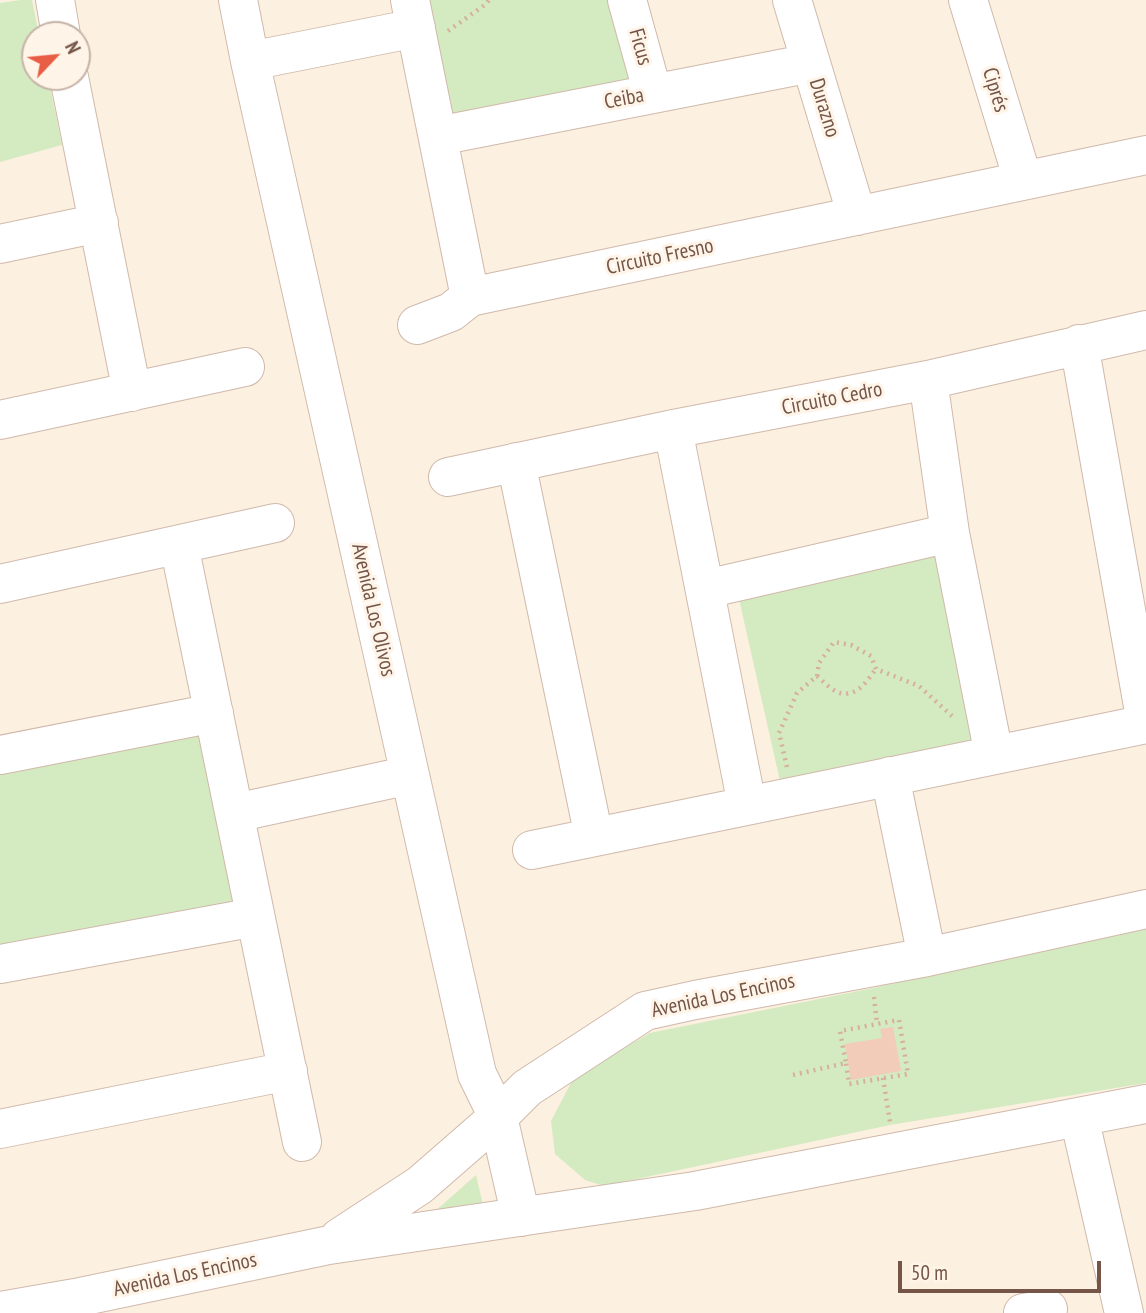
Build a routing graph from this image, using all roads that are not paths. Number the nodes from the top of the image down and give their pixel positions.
1 (55, 0) edge
2 (238, 0) edge
3 (627, 0) edge
4 (792, 0) edge
5 (968, 0) edge
6 (59, 21) edge
7 (416, 26) edge
8 (250, 61) junction
9 (811, 63) junction
10 (72, 91) edge
11 (653, 94) junction
12 (438, 136) junction
13 (1146, 155) edge
14 (1023, 180) junction
15 (857, 216) junction
16 (99, 223) junction
17 (0, 244) edge
18 (470, 297) junction
19 (416, 325) dead end
20 (1146, 330) edge
21 (1079, 344) junction
22 (245, 367) dead end
23 (928, 380) junction
24 (132, 392) junction
25 (0, 420) edge
26 (673, 429) junction
27 (516, 462) junction
28 (448, 477) dead end
29 (275, 523) dead end
30 (950, 533) junction
31 (179, 545) junction
32 (0, 584) edge
33 (706, 589) junction
34 (214, 713) junction
35 (1146, 724) edge
36 (0, 755) edge
37 (994, 755) junction
38 (410, 775) junction
39 (890, 776) junction
40 (747, 806) junction
41 (235, 813) junction
42 (594, 837) junction
43 (532, 850) dead end
44 (1146, 909) edge
45 (255, 917) junction
46 (927, 957) junction
47 (0, 964) edge
48 (288, 1072) junction
49 (1146, 1104) edge
50 (498, 1117) junction
51 (1079, 1117) junction
52 (0, 1129) edge
53 (302, 1142) dead end
54 (522, 1217) junction
55 (329, 1245) junction
56 (0, 1311) edge
57 (1124, 1313) edge

1 - 6 street
2 - 8 street, Avenida Los Olivos
3 - 11 street, Ficus
4 - 9 street, Durazno
5 - 14 street, Ciprés
7 - 8 street
7 - 12 street
8 - 38 street, Avenida Los Olivos
9 - 11 street, Ceiba
9 - 15 street, Durazno
10 - 16 street
11 - 12 street, Ceiba
12 - 18 street
13 - 14 street, Circuito Fresno
14 - 15 street, Circuito Fresno
15 - 18 street, Circuito Fresno
16 - 17 street
16 - 24 street
18 - 19 street
20 - 21 street, Circuito Cedro
21 - 23 street, Circuito Cedro
21 - 35 street
22 - 24 street
23 - 26 street, Circuito Cedro
23 - 30 street
24 - 25 street
26 - 27 street, Circuito Cedro
26 - 33 street
27 - 28 street, Circuito Cedro
27 - 42 street
29 - 31 street
30 - 33 street
30 - 37 street
31 - 32 street
31 - 34 street
33 - 40 street
34 - 36 street
34 - 41 street
35 - 37 street
37 - 39 street
38 - 41 street
38 - 50 street, Avenida Los Olivos
39 - 40 street
39 - 46 street
40 - 42 street
41 - 45 street
42 - 43 street
44 - 46 street, Avenida Los Encinos
45 - 47 street
45 - 48 street
46 - 50 street, Avenida Los Encinos
48 - 52 street
48 - 53 street
49 - 51 street, Avenida Los Encinos
50 - 54 street, Avenida Los Olivos
50 - 55 street, Avenida Los Encinos
51 - 54 street, Avenida Los Encinos
51 - 57 street
54 - 55 street, Avenida Los Encinos
55 - 56 street, Avenida Los Encinos

